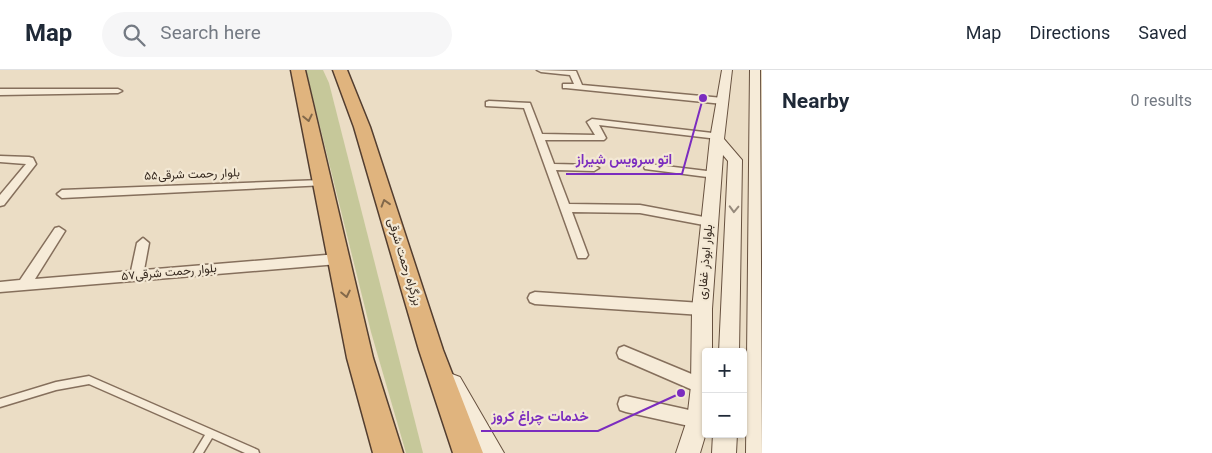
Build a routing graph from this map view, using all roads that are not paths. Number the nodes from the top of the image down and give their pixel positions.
1 (298, 70) edge
2 (340, 70) edge
3 (541, 70) edge
4 (727, 70) edge
5 (755, 70) edge
6 (566, 86) dead end
7 (579, 87) junction
8 (118, 91) dead end
9 (0, 92) edge
10 (724, 102) junction
11 (489, 104) dead end
12 (539, 137) junction
13 (718, 137) junction
14 (0, 159) edge
15 (550, 167) junction
16 (649, 167) dead end
17 (594, 168) dead end
18 (715, 175) junction
19 (322, 183) junction
20 (62, 194) dead end
21 (0, 202) edge
22 (565, 208) junction
23 (709, 222) junction
24 (59, 232) dead end
25 (143, 242) dead end
26 (582, 255) dead end
27 (338, 259) junction
28 (137, 276) junction
29 (23, 286) junction
30 (0, 287) edge
31 (535, 298) dead end
32 (702, 309) junction
33 (702, 348) edge
34 (729, 348) edge
35 (624, 353) dead end
36 (759, 370) edge
37 (702, 386) joint
38 (0, 403) edge
39 (626, 404) dead end
40 (698, 420) junction
41 (210, 434) junction
42 (725, 438) edge
43 (481, 447) edge
44 (198, 453) edge
45 (255, 453) edge
46 (388, 453) edge
47 (502, 453) edge
48 (688, 453) edge
49 (724, 453) edge
50 (758, 453) edge

1 -> 19 highway
43 -> 2 highway, بزرگراه رحمت شرقی
3 - 7 street
4 - 10 main road, بلوار ابوذر غفاری
5 - 36 main road
6 - 7 street
7 - 10 street
8 - 9 street
10 - 13 main road, بلوار ابوذر غفاری
11 - 12 street
12 - 13 street
12 - 15 street
13 - 18 main road, بلوار ابوذر غفاری
13 -> 34 main road
14 - 21 street
15 - 17 street
15 - 22 street
16 - 18 street
18 - 23 main road, بلوار ابوذر غفاری
19 - 20 street, بلوار رحمت شرقی۵۵
19 - 27 highway
22 - 23 street
22 - 26 street
23 - 32 main road, بلوار ابوذر غفاری
24 - 29 street
25 - 28 street
27 - 28 street, ۵۷بلوار رحمت شرقی
27 -> 46 highway
28 - 29 street, ۵۷بلوار رحمت شرقی
29 - 30 street, ۵۷بلوار رحمت شرقی
31 - 32 street
32 - 33 main road, بلوار ابوذر غفاری
35 - 37 street
36 - 50 main road
37 - 40 main road, بلوار ابوذر غفاری
38 - 41 lane
39 - 40 street
40 - 48 main road, بلوار ابوذر غفاری
41 - 44 lane
41 - 45 lane
42 - 49 main road
43 - 47 main road

